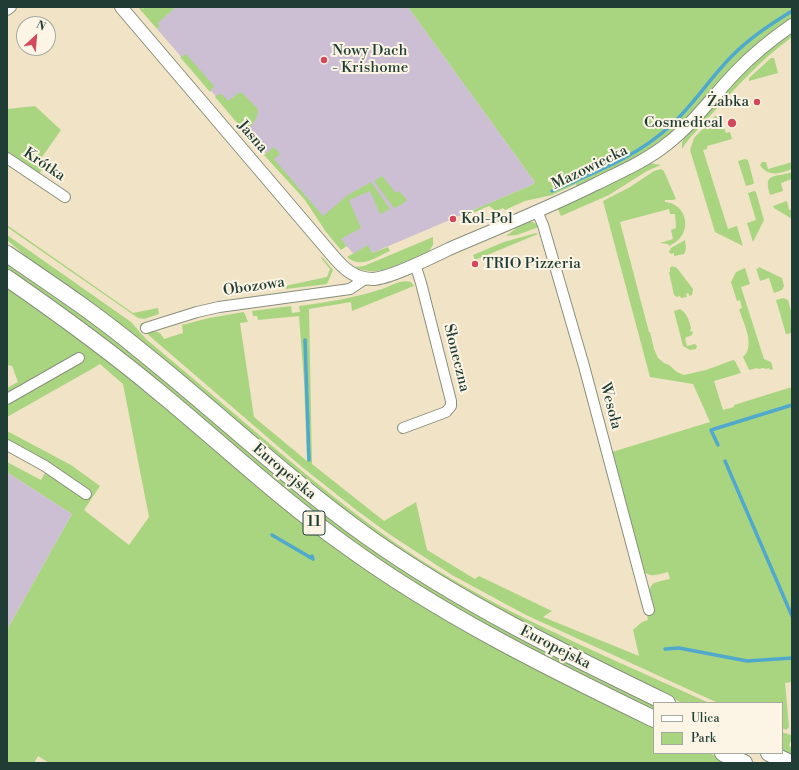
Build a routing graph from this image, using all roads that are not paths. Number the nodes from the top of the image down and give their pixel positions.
1 (11, 7) edge
2 (121, 7) edge
3 (7, 9) edge
4 (792, 26) edge
5 (7, 158) edge
6 (65, 197) dead end
7 (538, 211) junction
8 (7, 254) edge
9 (415, 264) junction
10 (7, 278) edge
11 (365, 279) junction
12 (146, 328) dead end
13 (79, 358) dead end
14 (7, 399) edge
15 (403, 428) dead end
16 (7, 445) edge
17 (86, 494) dead end
18 (649, 610) dead end
19 (665, 702) edge
20 (653, 718) edge
21 (725, 754) edge
22 (771, 754) edge
23 (744, 763) edge
24 (790, 763) edge

1 - 3 street
2 - 11 street, Jasna
4 - 7 street, Mazowiecka
5 - 6 street, Krótka
7 - 9 street, Mazowiecka
7 - 18 street, Wesoła
8 - 19 main road, Europejska / 11
9 - 11 street, Mazowiecka
9 - 15 street, Słoneczna
10 - 20 main road, Europejska / 11
11 - 12 street, Obozowa
13 - 14 street
16 - 17 street
21 - 23 main road
22 - 24 main road

